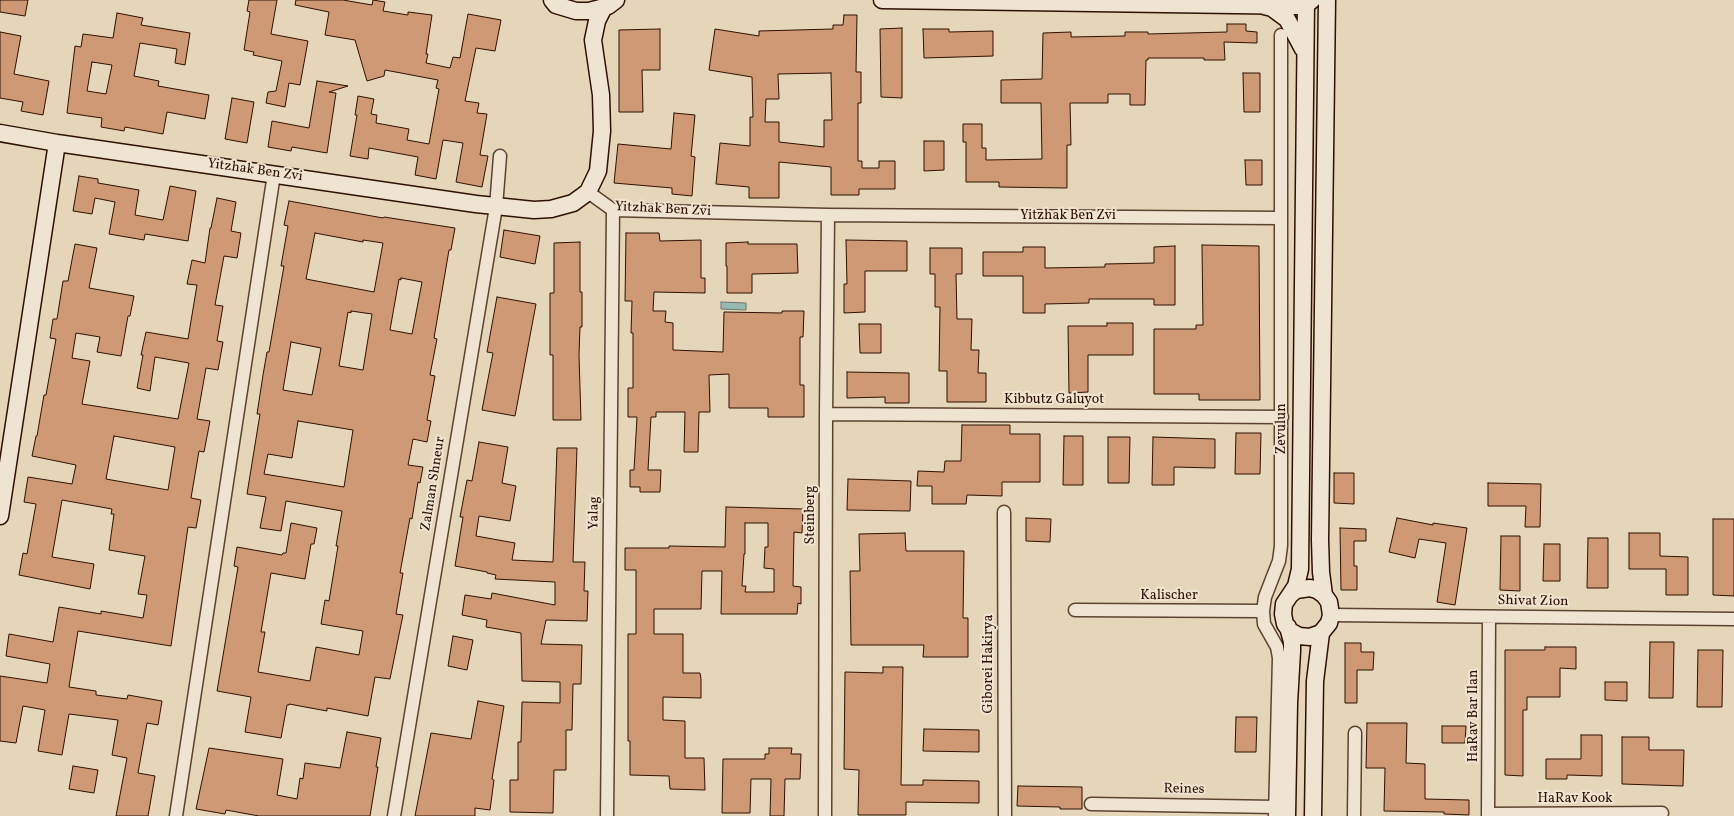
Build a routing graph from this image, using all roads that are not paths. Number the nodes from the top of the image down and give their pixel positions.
1 (552, 0) edge
2 (882, 0) edge
3 (1327, 0) edge
4 (1308, 2) edge
5 (610, 4) edge
6 (1257, 4) junction
7 (570, 9) junction
8 (1281, 35) dead end
9 (593, 40) junction
10 (1305, 52) junction
11 (0, 133) edge
12 (57, 143) junction
13 (500, 156) dead end
14 (274, 174) junction
15 (588, 192) junction
16 (496, 207) junction
17 (613, 210) junction
18 (828, 214) junction
19 (1281, 218) junction
20 (826, 414) junction
21 (1282, 417) junction
22 (1004, 512) dead end
23 (0, 516) edge
24 (1290, 595) junction
25 (1324, 595) junction
26 (1075, 610) dead end
27 (1263, 611) junction
28 (1331, 615) junction
29 (1490, 617) junction
30 (1734, 619) edge
31 (1288, 627) junction
32 (1321, 633) junction
33 (1355, 733) dead end
34 (1091, 804) dead end
35 (1279, 813) edge
36 (1662, 813) dead end
37 (1488, 815) edge
38 (176, 816) edge
39 (394, 816) edge
40 (607, 816) edge
41 (826, 816) edge
42 (1004, 816) edge
43 (1313, 816) edge
44 (1354, 816) edge

1 - 7 main road
2 - 6 main road
3 - 25 main road
4 - 6 main road
4 - 10 main road, Zevulun
5 - 7 main road
5 - 9 main road
6 - 10 main road
7 - 9 main road
8 - 19 street, Zevulun
9 - 15 main road
10 - 24 main road, Zevulun
11 - 12 main road, Yitzhak Ben Zvi
12 - 14 main road, Yitzhak Ben Zvi
12 - 23 main road
13 - 16 street, Zalman Shneur
14 - 16 main road, Yitzhak Ben Zvi
14 - 38 street
15 - 16 main road, Yitzhak Ben Zvi
15 - 17 street, Yitzhak Ben Zvi
16 - 39 street, Zalman Shneur
17 - 18 street, Yitzhak Ben Zvi
17 - 40 street, Yalag
18 - 19 street, Yitzhak Ben Zvi
18 - 20 street, Steinberg
19 - 21 street, Zevulun
20 - 21 street, Kibbutz Galuyot
20 - 41 street, Steinberg
21 - 27 street, Zevulun
22 - 42 street, Giborei Hakirya
24 - 25 main road
24 - 31 main road
25 - 28 main road
26 - 27 street, Kalischer
27 - 35 street
28 - 29 street, Shivat Zion
28 - 32 main road
29 - 30 street, Shivat Zion
29 - 37 street, HaRav Bar Ilan
31 - 32 main road
31 - 35 main road
32 - 43 main road
33 - 44 street
34 - 35 street, Reines
36 - 37 street, HaRav Kook

